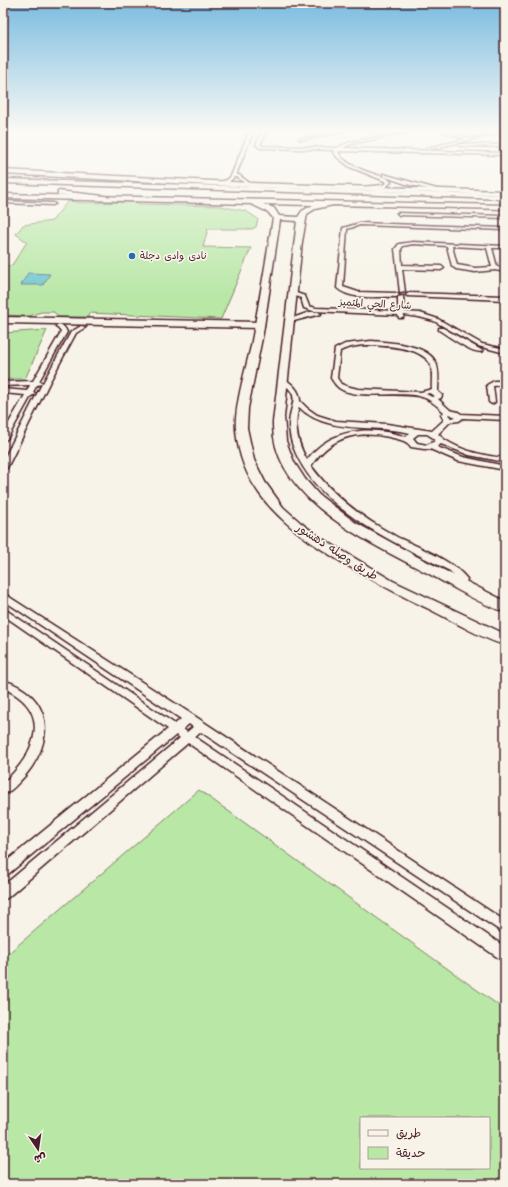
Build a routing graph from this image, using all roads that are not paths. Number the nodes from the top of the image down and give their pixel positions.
1 (17, 187) edge
2 (27, 187) edge
3 (256, 187) edge
4 (315, 187) edge
5 (372, 187) edge
6 (426, 187) edge
7 (358, 189) junction
8 (442, 191) junction
9 (505, 193) edge
10 (3, 196) edge
11 (505, 197) edge
12 (104, 198) junction
13 (3, 202) edge
14 (253, 202) junction
15 (505, 202) edge
16 (334, 203) junction
17 (53, 204) dead end
18 (505, 207) edge
19 (398, 214) dead end
20 (505, 217) edge
21 (277, 218) junction
22 (302, 220) junction
23 (505, 229) edge
24 (449, 245) junction
25 (489, 246) junction
26 (505, 247) edge
27 (400, 267) junction
28 (441, 268) dead end
29 (495, 268) junction
30 (505, 270) edge
31 (293, 294) junction
32 (400, 295) junction
33 (505, 298) edge
34 (315, 312) junction
35 (401, 315) junction
36 (3, 320) edge
37 (290, 320) junction
38 (3, 326) edge
39 (59, 326) junction
40 (83, 326) junction
41 (171, 326) junction
42 (259, 329) junction
43 (453, 329) junction
44 (445, 332) junction
45 (505, 351) edge
46 (505, 356) edge
47 (282, 380) junction
48 (35, 382) junction
49 (46, 383) junction
50 (505, 383) edge
51 (3, 384) edge
52 (3, 391) edge
53 (29, 394) junction
54 (41, 394) junction
55 (434, 395) junction
56 (296, 401) junction
57 (492, 402) dead end
58 (448, 416) junction
59 (505, 418) edge
60 (334, 423) junction
61 (416, 432) junction
62 (433, 434) junction
63 (339, 437) junction
64 (3, 439) edge
65 (440, 440) junction
66 (410, 441) junction
67 (432, 447) junction
68 (505, 460) edge
69 (307, 466) junction
70 (3, 468) edge
71 (505, 468) edge
72 (461, 586) junction
73 (3, 596) edge
74 (505, 607) edge
75 (3, 611) edge
76 (505, 640) edge
77 (3, 684) edge
78 (189, 718) junction
79 (201, 726) junction
80 (176, 730) junction
81 (187, 737) junction
82 (3, 790) edge
83 (3, 871) edge
84 (3, 894) edge
85 (505, 928) edge
86 (505, 955) edge

1 - 12 highway
2 - 15 highway
3 - 11 highway
4 - 7 main road
5 - 7 street
6 - 8 street
7 - 8 main road
8 - 9 main road
10 - 12 main road
12 - 14 main road
13 - 17 street
14 - 16 main road
14 - 21 main road
16 - 18 main road
16 - 22 main road
19 - 20 street
21 - 22 main road
21 - 42 main road, طريق وصله دهشور
22 - 31 main road
23 - 32 street
24 - 25 street
24 - 27 street
24 - 29 street
25 - 26 street
25 - 29 street
27 - 28 street
27 - 32 street
29 - 30 street
31 - 34 street
31 - 37 main road
32 - 33 street
32 - 35 street
34 - 35 street, شارع الحي المتميز
34 - 37 street, شارع الحي المتميز
35 - 43 street, شارع الحي المتميز
35 - 44 street, شارع الحي المتميز
36 - 41 street
37 - 47 main road
38 - 39 street
39 - 40 street
39 - 48 street
40 - 41 street
40 - 49 street
41 - 42 street
42 - 76 main road, طريق وصله دهشور
43 - 44 street
43 - 45 street, شارع الحي المتميز
44 - 46 street, شارع الحي المتميز
47 - 56 street
47 - 72 main road
48 - 49 street
48 - 51 street
48 - 53 street
49 - 54 street
50 - 57 street
52 - 53 street
53 - 54 street
53 - 64 street
54 - 70 street
55 - 55 street
55 - 58 street
56 - 60 street
56 - 69 street
58 - 59 street
58 - 62 street
60 - 61 street
60 - 63 street
61 - 62 street
61 - 66 street
62 - 65 street
63 - 66 street
63 - 69 street
65 - 67 street
65 - 68 street
66 - 67 street
67 - 71 street
69 - 72 street
72 - 74 main road
73 - 78 street
75 - 80 street
77 - 82 street
78 - 79 street
78 - 80 street
79 - 81 street
79 - 85 street
80 - 81 street
80 - 83 street
81 - 84 street
81 - 86 street

